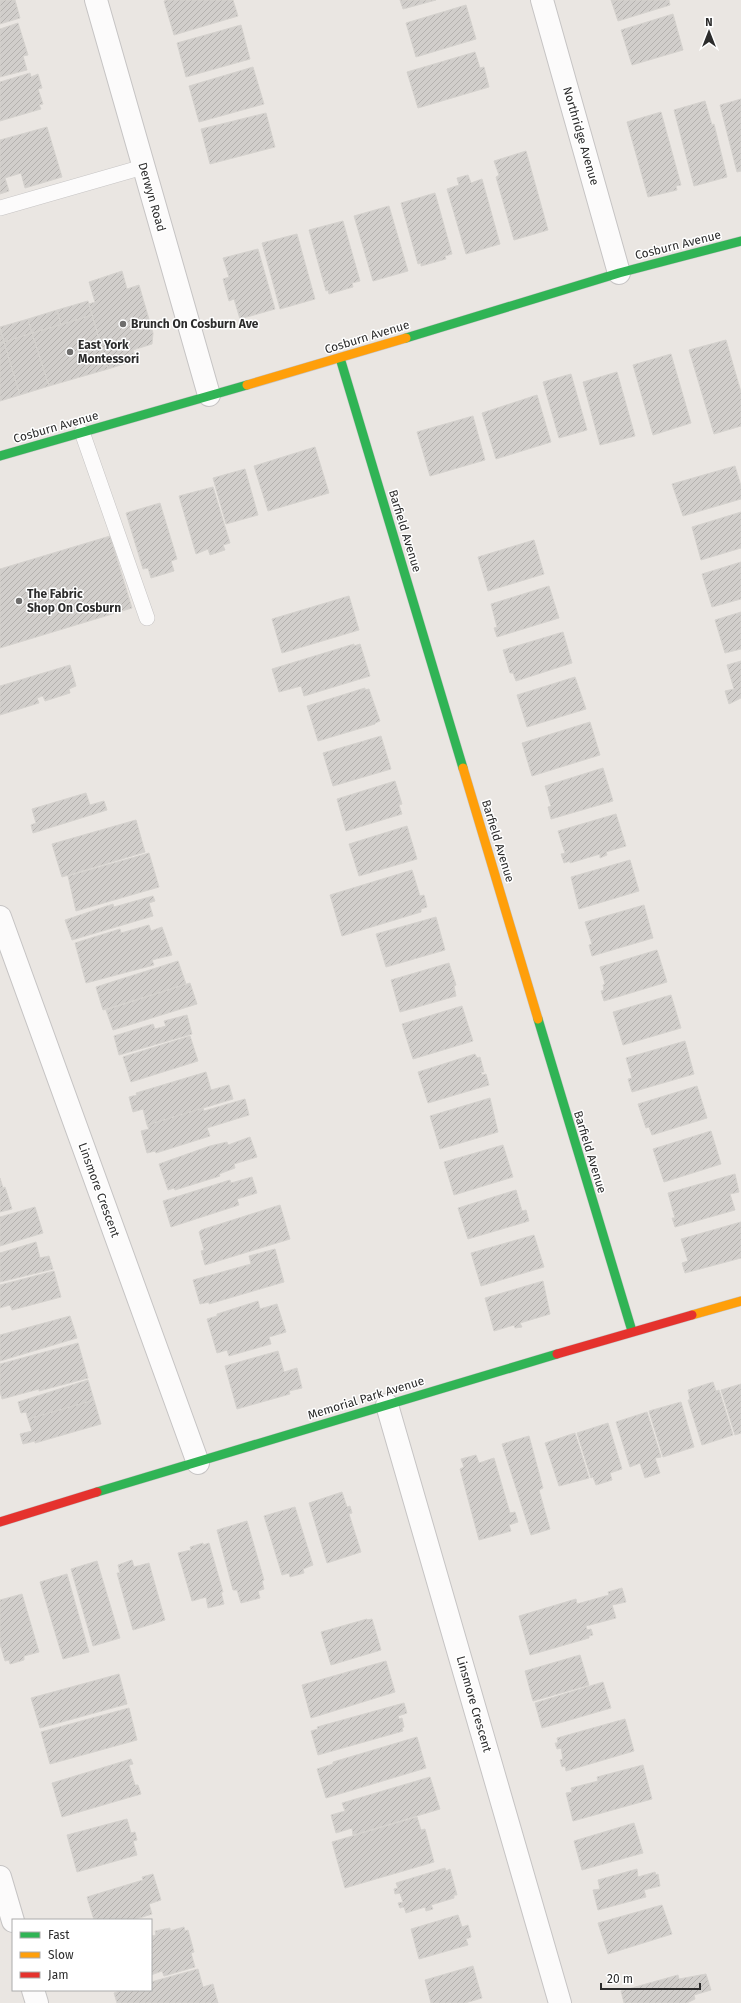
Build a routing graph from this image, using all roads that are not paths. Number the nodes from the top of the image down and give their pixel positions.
1 (96, 0) edge
2 (542, 0) edge
3 (143, 167) junction
4 (0, 208) edge
5 (741, 241) edge
6 (619, 273) junction
7 (340, 358) junction
8 (209, 395) junction
9 (82, 432) junction
10 (0, 456) edge
11 (147, 618) dead end
12 (0, 917) edge
13 (741, 1301) edge
14 (632, 1331) junction
15 (388, 1405) junction
16 (198, 1463) junction
17 (0, 1522) edge
18 (0, 1877) edge
19 (12, 1919) edge
20 (33, 1991) edge
21 (37, 2003) edge
22 (560, 2003) edge

1 - 3 street, Derwyn Road
2 - 6 street, Northridge Avenue
3 - 4 lane
3 - 8 street, Derwyn Road
5 - 6 street, Cosburn Avenue
6 - 7 street, Cosburn Avenue
7 - 8 street, Cosburn Avenue
7 - 14 street, Barfield Avenue
8 - 9 street, Cosburn Avenue
9 - 10 street, Cosburn Avenue
9 - 11 lane
12 - 16 street, Linsmore Crescent
13 - 14 street, Memorial Park Avenue
14 - 15 street, Memorial Park Avenue
15 - 16 street, Memorial Park Avenue
15 - 22 street, Linsmore Crescent
16 - 17 street, Memorial Park Avenue
18 - 19 street
20 - 21 street

